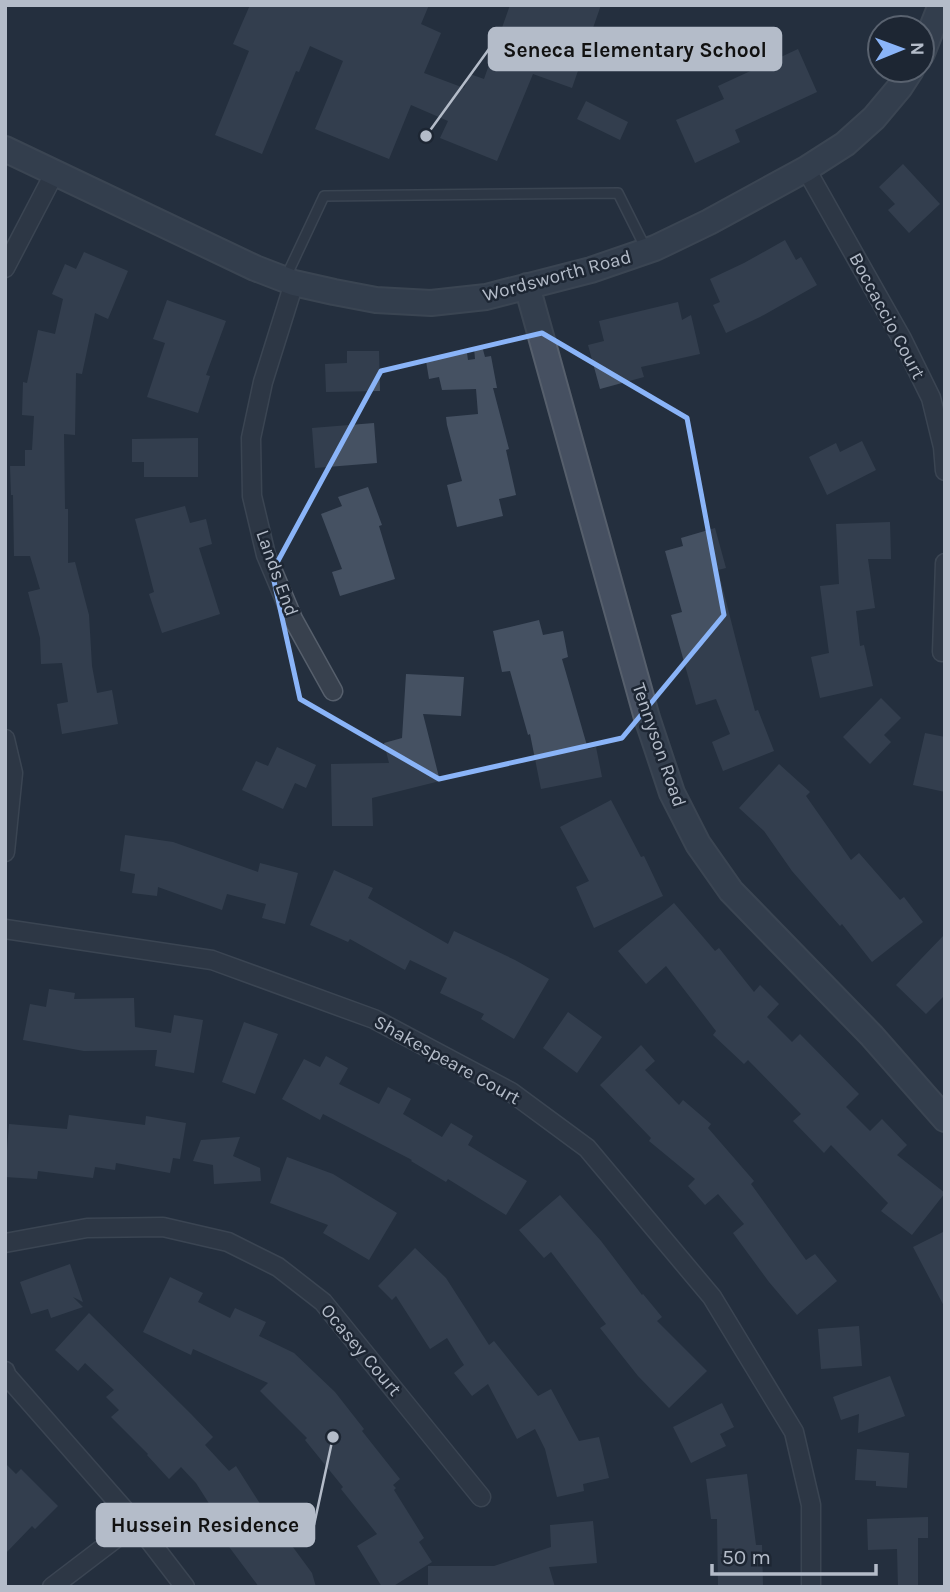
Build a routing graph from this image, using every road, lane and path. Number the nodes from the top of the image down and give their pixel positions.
1 (902, 84) edge
2 (5, 149) edge
3 (807, 169) junction
4 (55, 172) junction
5 (646, 251) junction
6 (5, 268) edge
7 (289, 281) junction
8 (527, 286) junction
9 (945, 471) edge
10 (945, 563) edge
11 (942, 652) dead end
12 (333, 691) dead end
13 (5, 738) edge
14 (5, 852) edge
15 (5, 929) edge
16 (945, 1119) edge
17 (5, 1243) edge
18 (5, 1371) edge
19 (481, 1497) dead end
20 (136, 1523) junction
21 (52, 1587) edge
22 (185, 1587) edge
23 (811, 1587) edge

1 - 3 street, Wordsworth Road
2 - 4 street, Wordsworth Road
3 - 5 street, Wordsworth Road
3 - 9 street, Boccaccio Court
4 - 6 street
4 - 7 street, Wordsworth Road
5 - 7 lane
5 - 8 street, Wordsworth Road
7 - 8 street, Wordsworth Road
7 - 12 street, Lands End
8 - 16 street, Tennyson Road
10 - 11 street
13 - 14 street
15 - 23 street, Shakespeare Court
17 - 19 street, Ocasey Court
18 - 20 street
20 - 21 street
20 - 22 street

